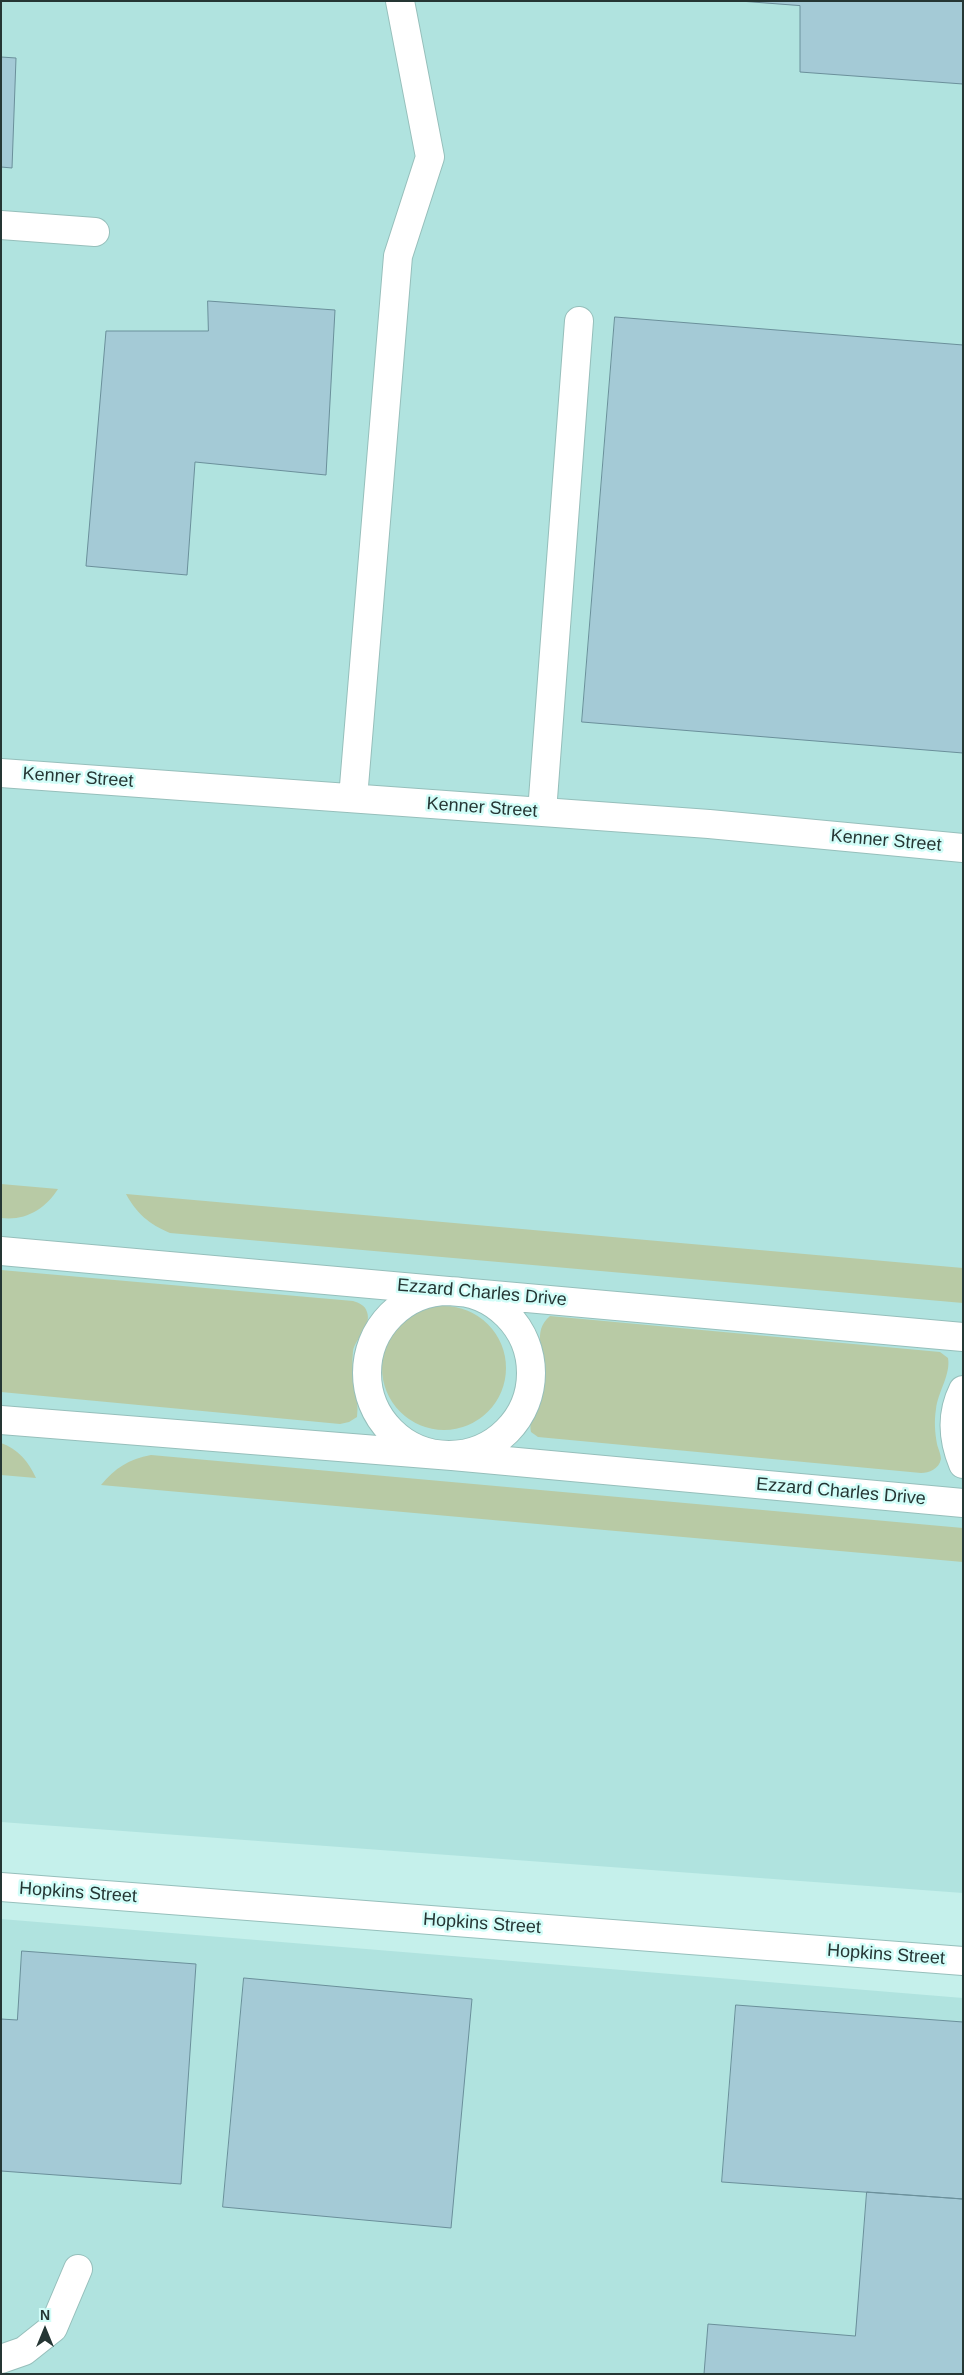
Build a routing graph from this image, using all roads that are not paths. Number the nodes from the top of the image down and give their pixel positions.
1 (400, 1) edge
2 (1, 225) edge
3 (96, 232) dead end
4 (579, 321) dead end
5 (1, 773) edge
6 (353, 798) junction
7 (542, 812) junction
8 (963, 848) edge
9 (1, 1250) edge
10 (463, 1292) junction
11 (963, 1337) edge
12 (963, 1390) edge
13 (1, 1420) edge
14 (452, 1456) junction
15 (963, 1464) edge
16 (963, 1503) edge
17 (1, 1887) edge
18 (963, 1961) edge
19 (78, 2269) dead end
20 (1, 2360) edge

1 - 6 street
2 - 3 street
4 - 7 street
5 - 6 street, Kenner Street
6 - 7 street, Kenner Street
7 - 8 street, Kenner Street
9 - 10 street, Ezzard Charles Drive
10 - 11 street, Ezzard Charles Drive
10 - 14 street
10 - 14 street
12 - 15 street
13 - 14 street, Ezzard Charles Drive
14 - 16 street, Ezzard Charles Drive
17 - 18 street, Hopkins Street
19 - 20 street

